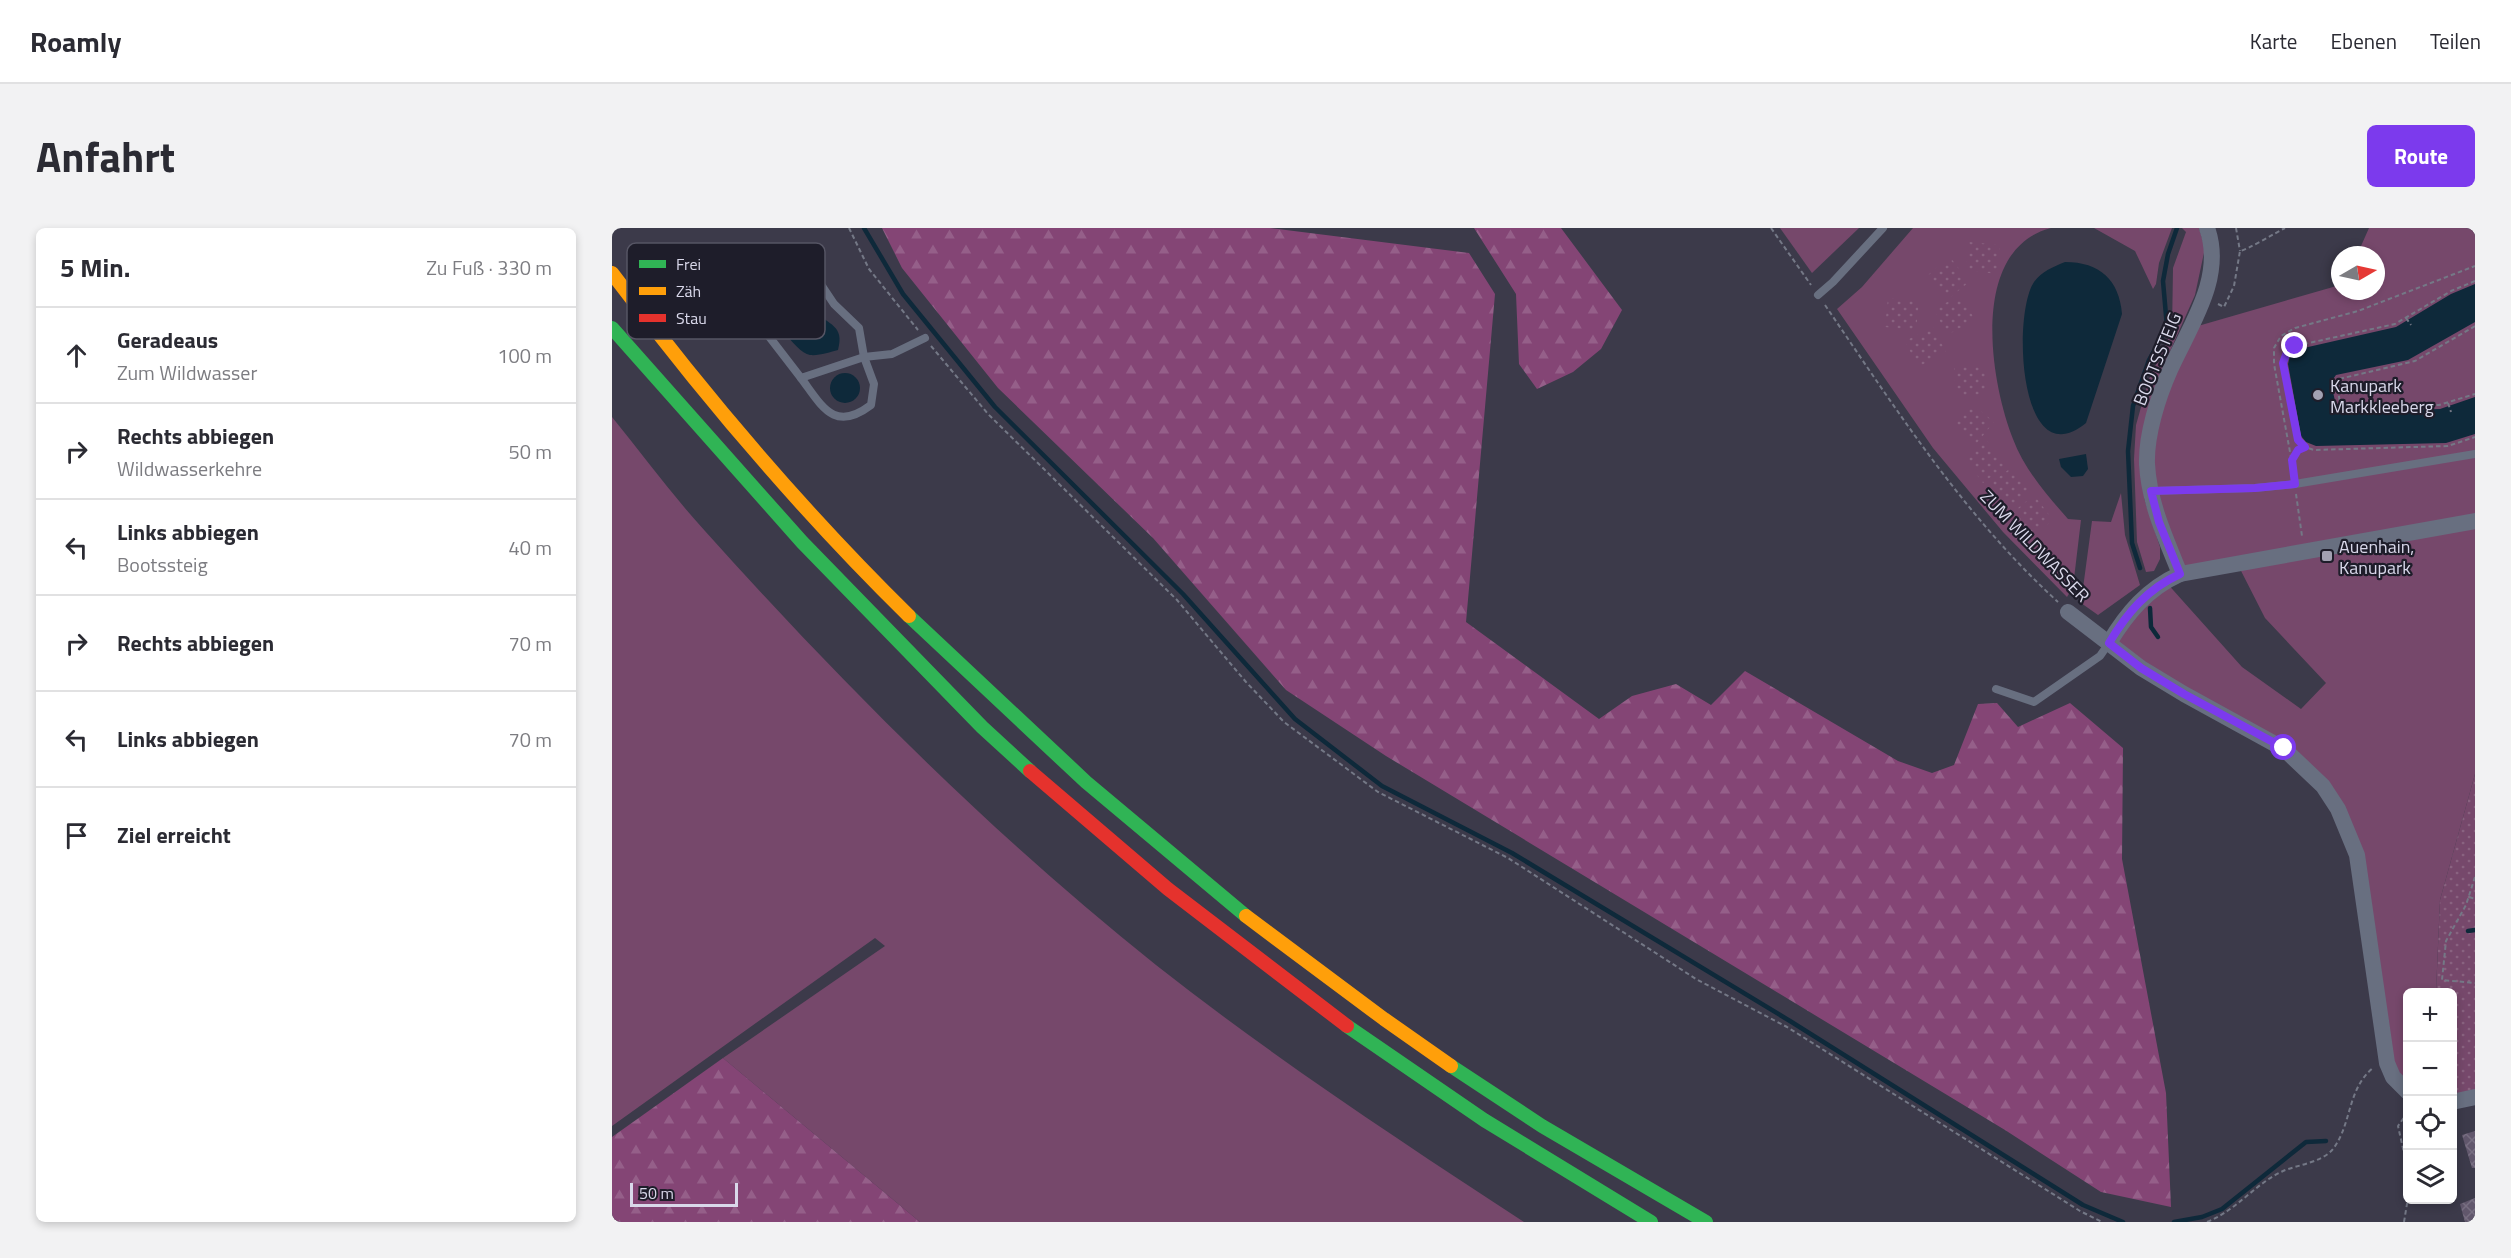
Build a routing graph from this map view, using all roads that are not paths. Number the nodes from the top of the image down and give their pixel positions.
1 (1883, 228) edge
2 (2207, 228) edge
3 (612, 273) edge
4 (825, 290) edge
5 (627, 294) edge
6 (1818, 295) road end
7 (612, 328) edge
8 (925, 338) road end
9 (662, 339) edge
10 (771, 339) edge
11 (864, 357) junction
12 (801, 378) junction
13 (2475, 454) edge
14 (2151, 491) junction
15 (2475, 521) edge
16 (2180, 574) junction
17 (2068, 612) road end
18 (2109, 643) junction
19 (1996, 688) dead end
20 (2403, 1087) edge
21 (2475, 1097) edge
22 (2457, 1101) edge
23 (1651, 1222) edge
24 (1706, 1222) edge

1 - 6 lane
2 - 14 street, BOOTSSTEIG
3 - 5 highway
4 - 11 lane
7 - 23 highway
8 - 11 lane
9 - 24 highway
10 - 12 lane
11 - 12 lane
11 - 12 lane
13 - 14 lane
14 - 16 street, BOOTSSTEIG
15 - 16 street
16 - 18 street
17 - 18 street, ZUM WILDWASSER
18 - 19 lane
18 - 20 street, ZUM WILDWASSER
21 - 22 street

